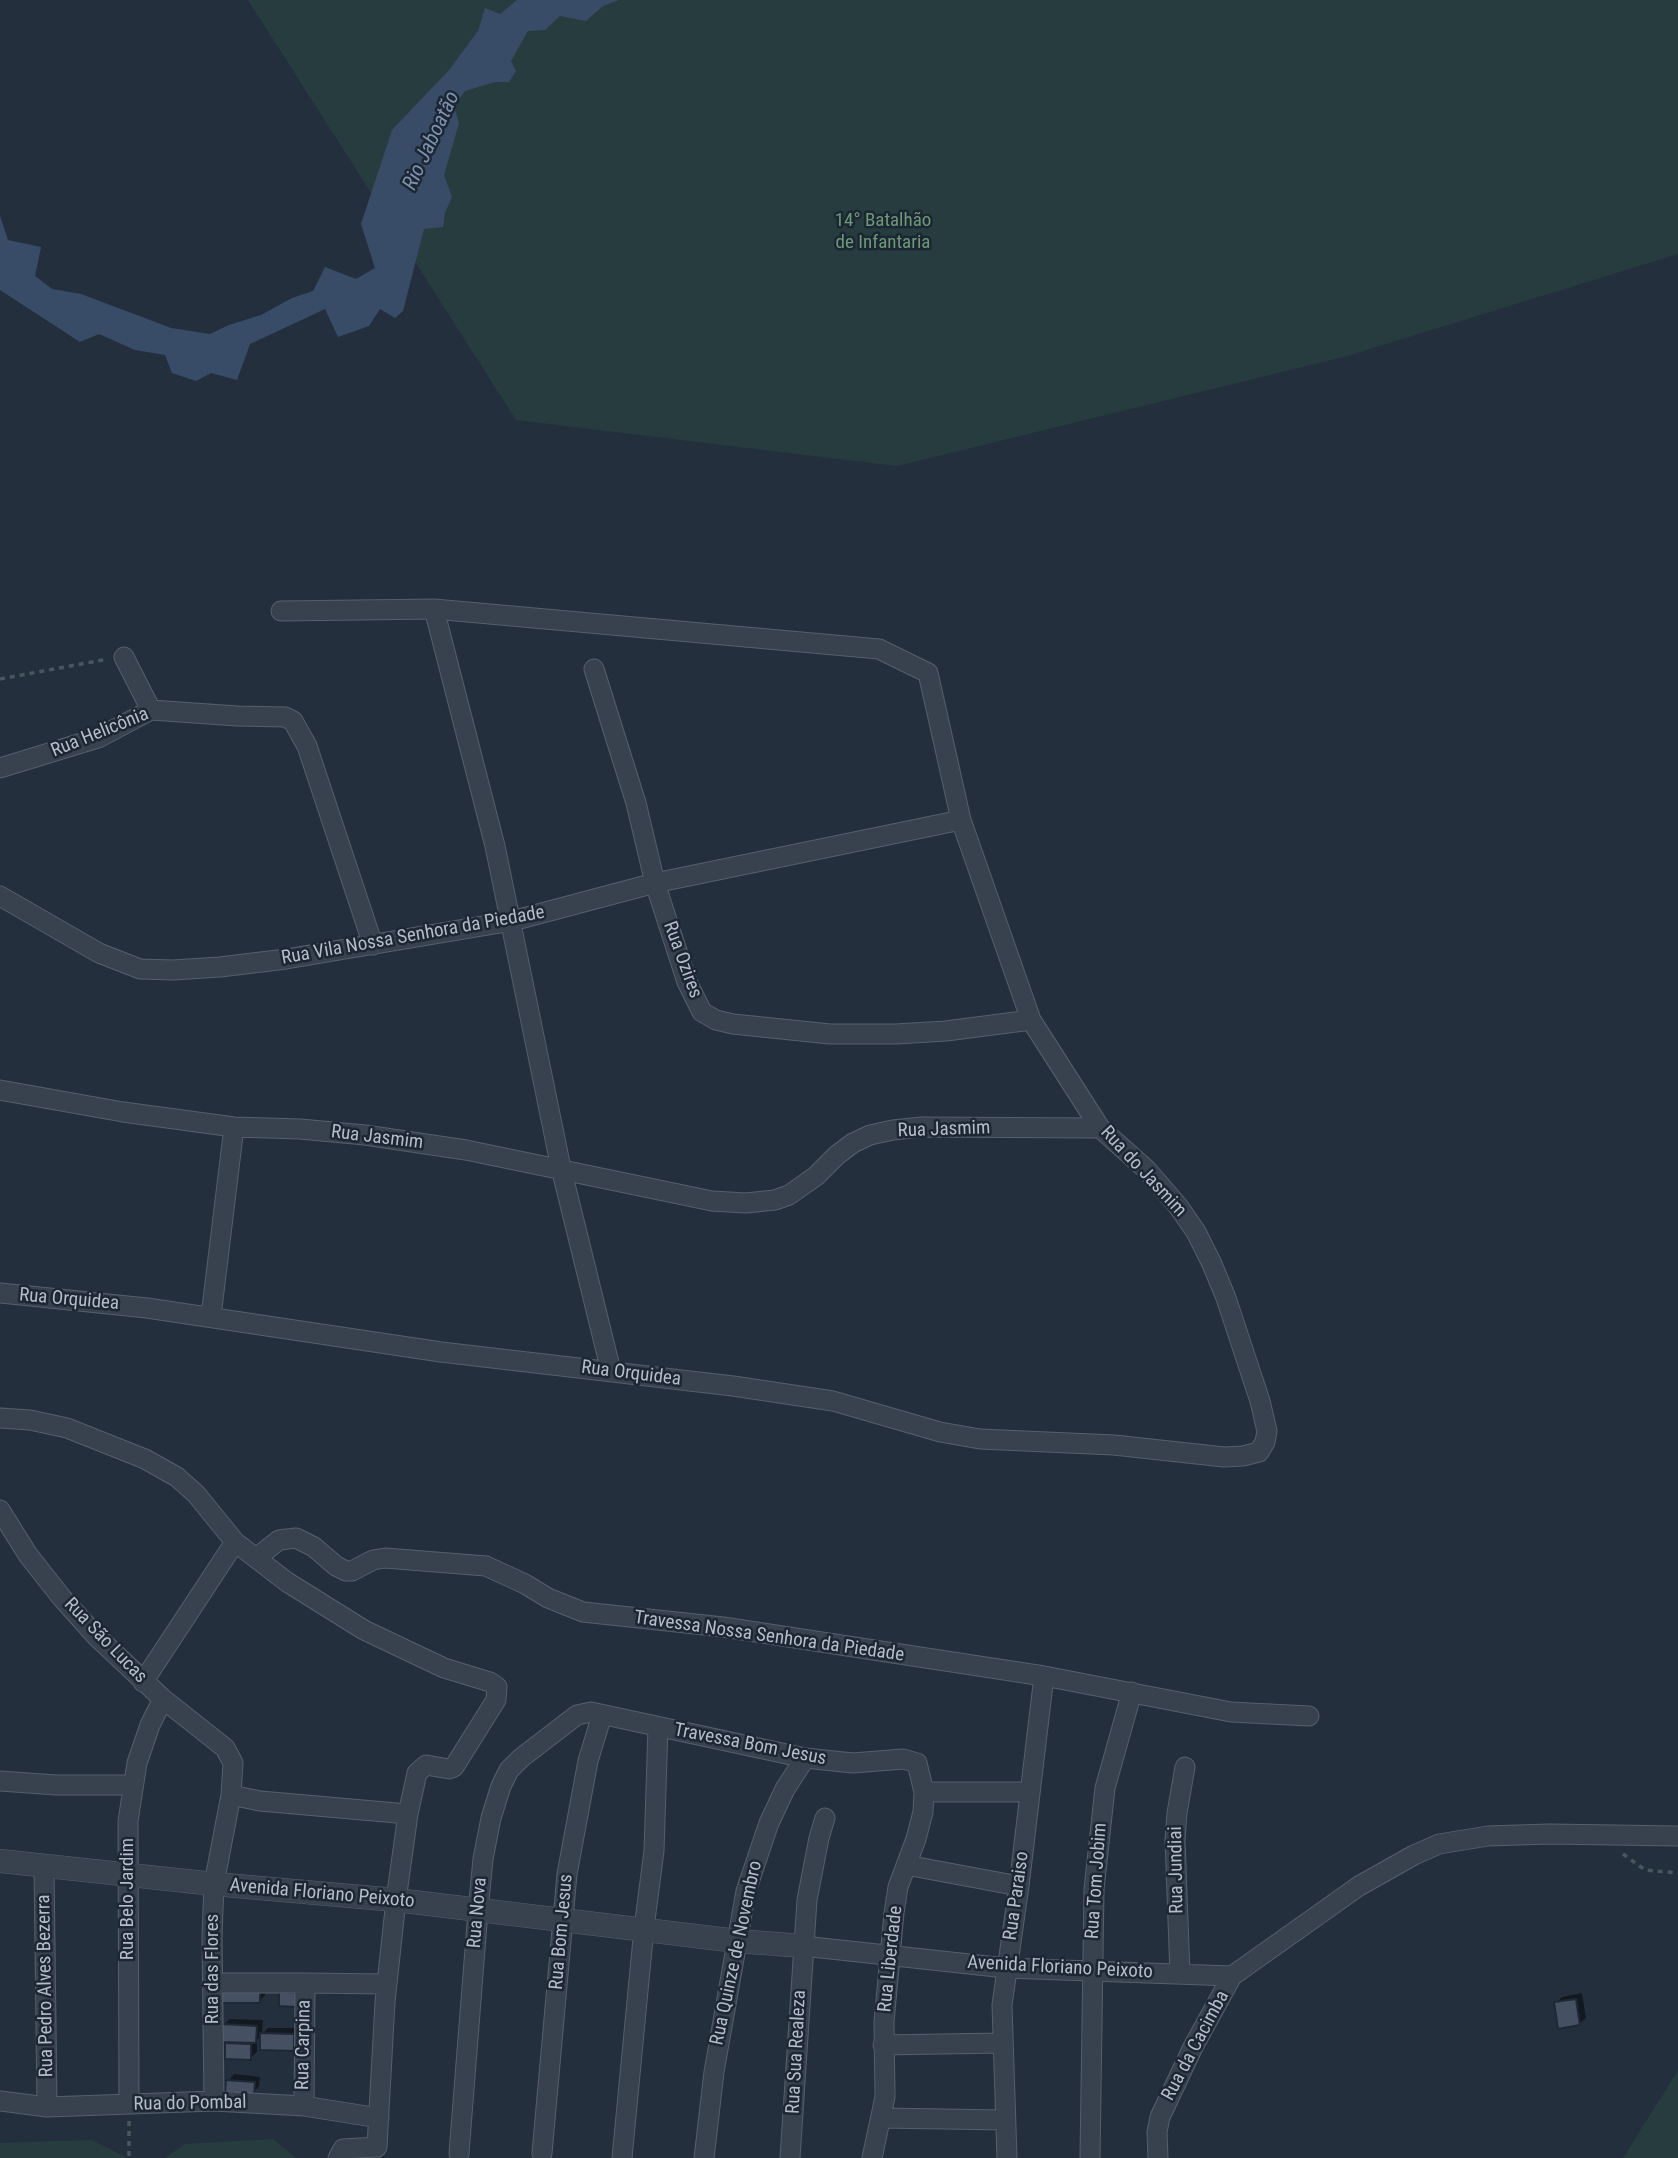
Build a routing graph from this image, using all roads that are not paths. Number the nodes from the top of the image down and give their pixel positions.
1 (435, 609) junction
2 (281, 611) dead end
3 (124, 657) road end
4 (594, 669) dead end
5 (151, 710) junction
6 (0, 768) edge
7 (961, 820) junction
8 (655, 883) junction
9 (0, 897) edge
10 (512, 922) junction
11 (373, 945) junction
12 (1031, 1020) junction
13 (0, 1090) edge
14 (234, 1127) junction
15 (1101, 1128) junction
16 (561, 1168) junction
17 (0, 1293) edge
18 (211, 1316) junction
19 (611, 1371) junction
20 (0, 1418) edge
21 (1259, 1452) joint
22 (0, 1510) edge
23 (235, 1542) junction
24 (256, 1558) junction
25 (1044, 1676) junction
26 (143, 1682) junction
27 (1132, 1692) junction
28 (163, 1699) junction
29 (593, 1714) junction
30 (1309, 1716) dead end
31 (658, 1727) junction
32 (229, 1755) joint
33 (805, 1758) junction
34 (917, 1763) joint
35 (1185, 1767) dead end
36 (0, 1781) edge
37 (132, 1786) junction
38 (925, 1792) junction
39 (1030, 1793) junction
40 (231, 1795) junction
41 (408, 1814) junction
42 (825, 1818) dead end
43 (1678, 1836) edge
44 (0, 1861) edge
45 (905, 1865) junction
46 (44, 1866) junction
47 (129, 1875) junction
48 (214, 1884) junction
49 (1019, 1886) junction
50 (396, 1900) junction
51 (478, 1911) junction
52 (562, 1920) junction
53 (644, 1928) junction
54 (737, 1941) junction
55 (803, 1946) junction
56 (890, 1956) junction
57 (1006, 1968) junction
58 (1092, 1972) junction
59 (1180, 1974) junction
60 (1232, 1976) junction
61 (212, 1983) junction
62 (305, 1983) junction
63 (387, 1984) junction
64 (1002, 2043) junction
65 (883, 2045) junction
66 (0, 2101) edge
67 (214, 2101) junction
68 (129, 2104) junction
69 (304, 2106) junction
70 (47, 2107) junction
71 (379, 2118) junction
72 (882, 2118) junction
73 (1004, 2120) junction
74 (459, 2153) dead end
75 (542, 2153) dead end
76 (338, 2158) edge
77 (622, 2158) edge
78 (704, 2158) edge
79 (790, 2158) edge
80 (872, 2158) edge
81 (1007, 2158) edge
82 (1090, 2158) edge
83 (1158, 2158) edge

1 - 2 street
1 - 7 street, Rua do Jasmim
1 - 10 street
3 - 5 street
4 - 8 street, Rua Ozires
5 - 6 street, Rua Helicônia
5 - 11 street, Rua Helicônia
7 - 8 street, Rua Vila Nossa Senhora da Piedade
7 - 12 street, Rua do Jasmim
8 - 10 street, Rua Vila Nossa Senhora da Piedade
8 - 12 street, Rua Ozires
9 - 11 street, Rua Vila Nossa Senhora da Piedade
10 - 11 street, Rua Vila Nossa Senhora da Piedade
10 - 16 street
12 - 15 street, Rua do Jasmim
13 - 14 street, Rua Jasmim
14 - 16 street, Rua Jasmim
14 - 18 street
15 - 16 street, Rua Jasmim
15 - 21 street, Rua do Jasmim
16 - 19 street
17 - 18 street, Rua Orquidea
18 - 19 street, Rua Orquidea
19 - 21 street, Rua Orquidea
20 - 23 street
22 - 26 street, Rua São Lucas
23 - 24 street
23 - 26 street
24 - 25 street, Travessa Nossa Senhora da Piedade
24 - 41 street
25 - 27 street, Travessa Nossa Senhora da Piedade
25 - 39 street, Rua Paraiso
26 - 28 street, Rua São Lucas
27 - 30 street, Travessa Nossa Senhora da Piedade
27 - 58 street, Rua Tom Jobim
28 - 32 street, Rua São Lucas
28 - 37 street, Rua Belo Jardim
29 - 31 street, Travessa Bom Jesus
29 - 51 street, Rua Nova
29 - 52 street, Rua Bom Jesus
31 - 33 street, Travessa Bom Jesus
31 - 53 street
32 - 40 street, Rua das Flores
33 - 34 street, Travessa Bom Jesus
33 - 54 street, Rua Quinze de Novembro
34 - 38 street, Rua Liberdade
35 - 59 street, Rua Jundiai
36 - 37 street
37 - 47 street, Rua Belo Jardim
38 - 39 street
38 - 45 street, Rua Liberdade
39 - 49 street, Rua Paraiso
40 - 41 street
40 - 48 street, Rua das Flores
41 - 50 street
42 - 55 street, Rua Sua Realeza
43 - 60 street
44 - 46 street, Avenida Floriano Peixoto
45 - 49 street
45 - 56 street, Rua Liberdade
46 - 47 street, Avenida Floriano Peixoto
46 - 70 street, Rua Pedro Alves Bezerra
47 - 48 street, Avenida Floriano Peixoto
47 - 68 street, Rua Belo Jardim
48 - 50 street, Avenida Floriano Peixoto
48 - 61 street, Rua das Flores
49 - 57 street, Rua Paraiso
50 - 51 street, Avenida Floriano Peixoto
50 - 63 street
51 - 52 street, Avenida Floriano Peixoto
51 - 74 street, Rua Nova
52 - 53 street, Avenida Floriano Peixoto
52 - 75 street, Rua Bom Jesus
53 - 54 street, Avenida Floriano Peixoto
53 - 77 street
54 - 55 street, Avenida Floriano Peixoto
54 - 78 street, Rua Quinze de Novembro
55 - 56 street, Avenida Floriano Peixoto
55 - 79 street, Rua Sua Realeza
56 - 57 street, Avenida Floriano Peixoto
56 - 65 street, Rua Liberdade
57 - 58 street, Avenida Floriano Peixoto
57 - 64 street, Rua Paraiso
58 - 59 street, Avenida Floriano Peixoto
58 - 82 street, Rua Tom Jobim
59 - 60 street, Avenida Floriano Peixoto
60 - 83 street, Rua da Cacimba
61 - 62 street
61 - 67 street, Rua das Flores
62 - 63 street, Rua Carpina
62 - 69 street, Rua Carpina
63 - 71 street
64 - 65 street
64 - 73 street, Rua Paraiso
65 - 72 street, Rua Liberdade
66 - 70 street, Rua do Pombal
67 - 68 street, Rua do Pombal
67 - 69 street, Rua do Pombal
68 - 70 street, Rua do Pombal
69 - 71 street, Rua do Pombal
71 - 76 street
72 - 73 street
72 - 80 street, Rua Liberdade
73 - 81 street, Rua Paraiso

